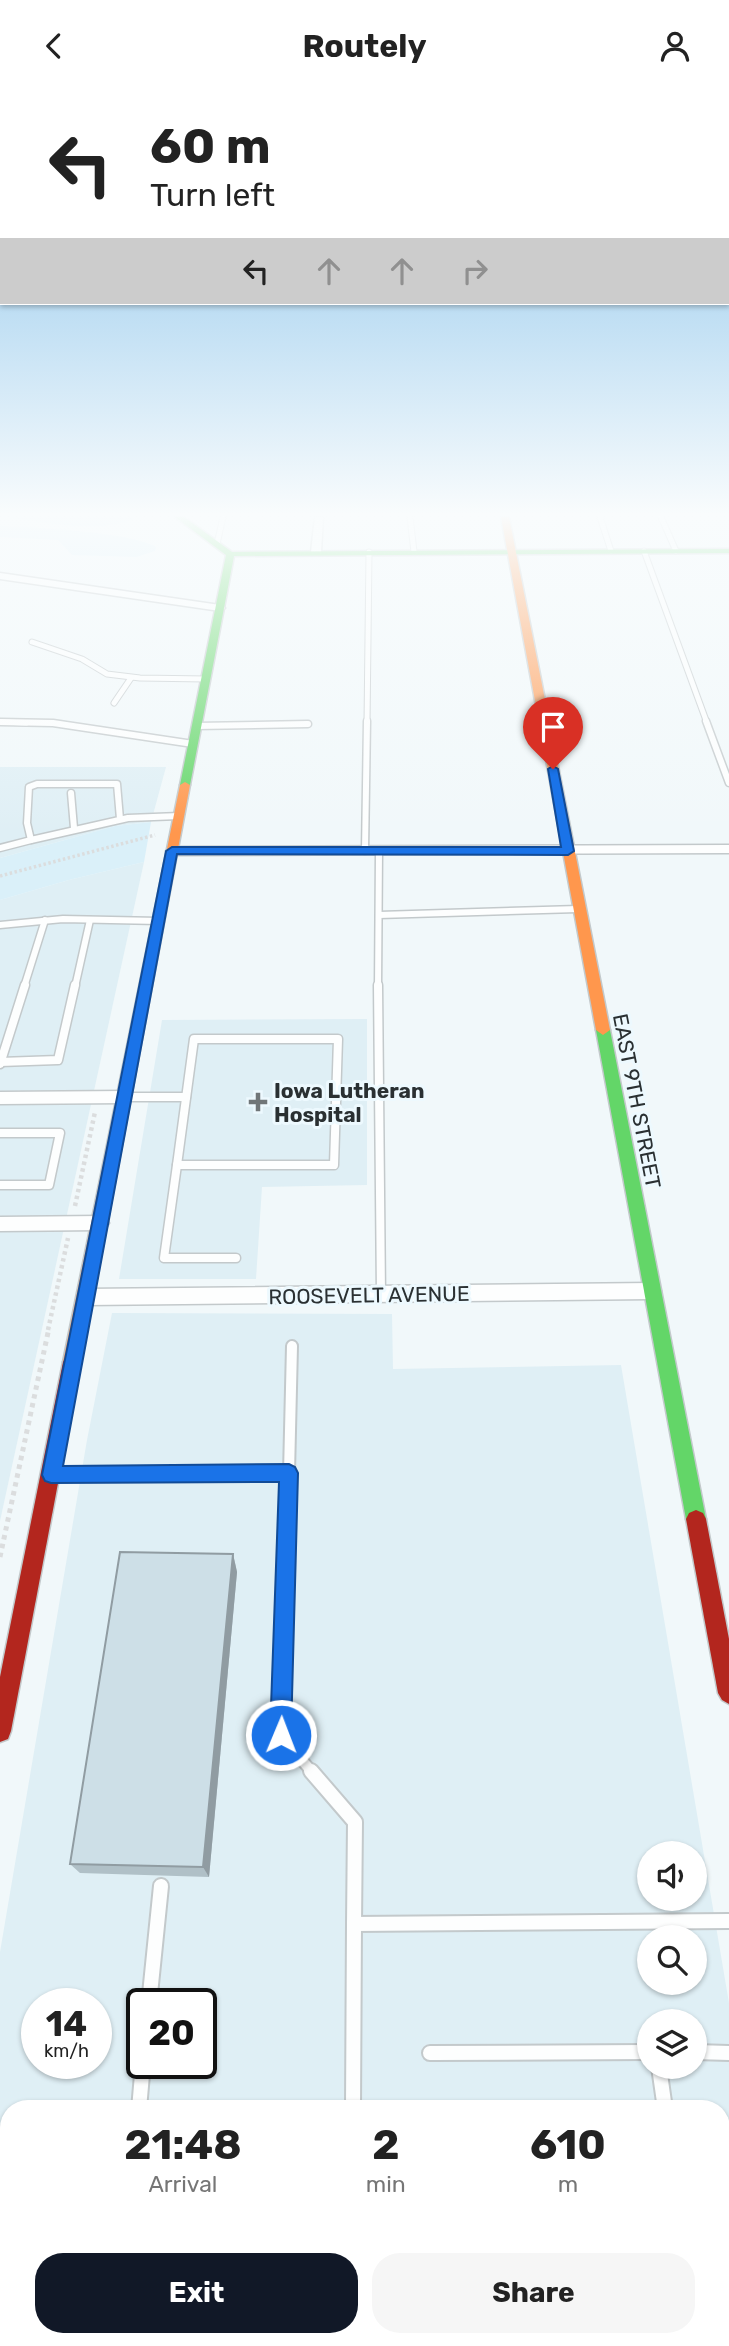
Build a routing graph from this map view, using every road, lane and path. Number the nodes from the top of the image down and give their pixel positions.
1 (217, 622) edge
2 (370, 622) edge
3 (527, 622) edge
4 (670, 622) edge
5 (32, 642) dead end
6 (131, 678) junction
7 (206, 679) junction
8 (114, 703) dead end
9 (0, 722) edge
10 (308, 725) dead end
11 (197, 726) junction
12 (193, 744) junction
13 (729, 783) edge
14 (71, 793) dead end
15 (179, 816) junction
16 (120, 819) junction
17 (74, 828) junction
18 (31, 840) junction
19 (0, 848) edge
20 (152, 848) dead end
21 (729, 849) edge
22 (172, 851) junction
23 (372, 851) junction
24 (568, 851) junction
25 (0, 876) edge
26 (578, 909) junction
27 (379, 915) junction
28 (46, 920) junction
29 (90, 920) junction
30 (159, 921) junction
31 (0, 925) edge
32 (0, 1063) edge
33 (125, 1097) junction
34 (186, 1097) junction
35 (0, 1098) edge
36 (98, 1098) junction
37 (0, 1133) edge
38 (177, 1165) junction
39 (0, 1185) edge
40 (71, 1223) junction
41 (100, 1223) junction
42 (0, 1224) edge
43 (236, 1258) dead end
44 (652, 1291) junction
45 (380, 1296) junction
46 (86, 1297) junction
47 (292, 1346) dead end
48 (289, 1473) junction
49 (51, 1475) junction
50 (0, 1557) edge
51 (721, 1613) edge
52 (729, 1693) edge
53 (0, 1731) edge
54 (161, 1886) edge
55 (729, 1921) edge
56 (354, 1924) junction
57 (151, 1988) edge
58 (637, 2052) edge
59 (707, 2052) edge
60 (430, 2053) dead end
61 (729, 2053) edge
62 (142, 2079) edge
63 (661, 2079) edge
64 (140, 2100) edge
65 (353, 2100) edge
66 (664, 2100) edge

1 - 7 street
2 - 23 lane
3 - 24 street, EAST 9TH STREET
4 - 13 lane
5 - 6 lane
6 - 7 lane
6 - 8 lane
7 - 11 street
9 - 12 lane
10 - 11 lane
11 - 12 street
12 - 15 street
14 - 17 lane
15 - 16 lane
15 - 22 street
16 - 17 lane
16 - 18 lane
17 - 18 lane
18 - 19 lane
20 - 25 path
21 - 24 street
22 - 23 street
22 - 30 street
23 - 24 street
23 - 27 lane
24 - 26 street, EAST 9TH STREET
26 - 27 lane
26 - 44 street, EAST 9TH STREET
27 - 45 lane
28 - 29 lane
28 - 31 lane
28 - 32 lane
29 - 30 lane
29 - 32 lane
30 - 33 street
33 - 34 lane
33 - 36 street
33 - 41 street
34 - 38 lane
34 - 38 lane
35 - 36 street
36 - 40 path
37 - 39 lane
38 - 43 lane
40 - 41 street
40 - 42 street
40 - 50 path
41 - 46 street
44 - 45 street, ROOSEVELT AVENUE
44 - 51 street, EAST 9TH STREET
45 - 46 street, ROOSEVELT AVENUE
46 - 49 street
47 - 48 lane
48 - 49 lane
48 - 56 lane
49 - 53 street
51 - 52 street, EAST 9TH STREET
54 - 57 lane
55 - 56 lane
56 - 65 lane
58 - 60 lane
59 - 61 lane
62 - 64 lane
63 - 66 lane

